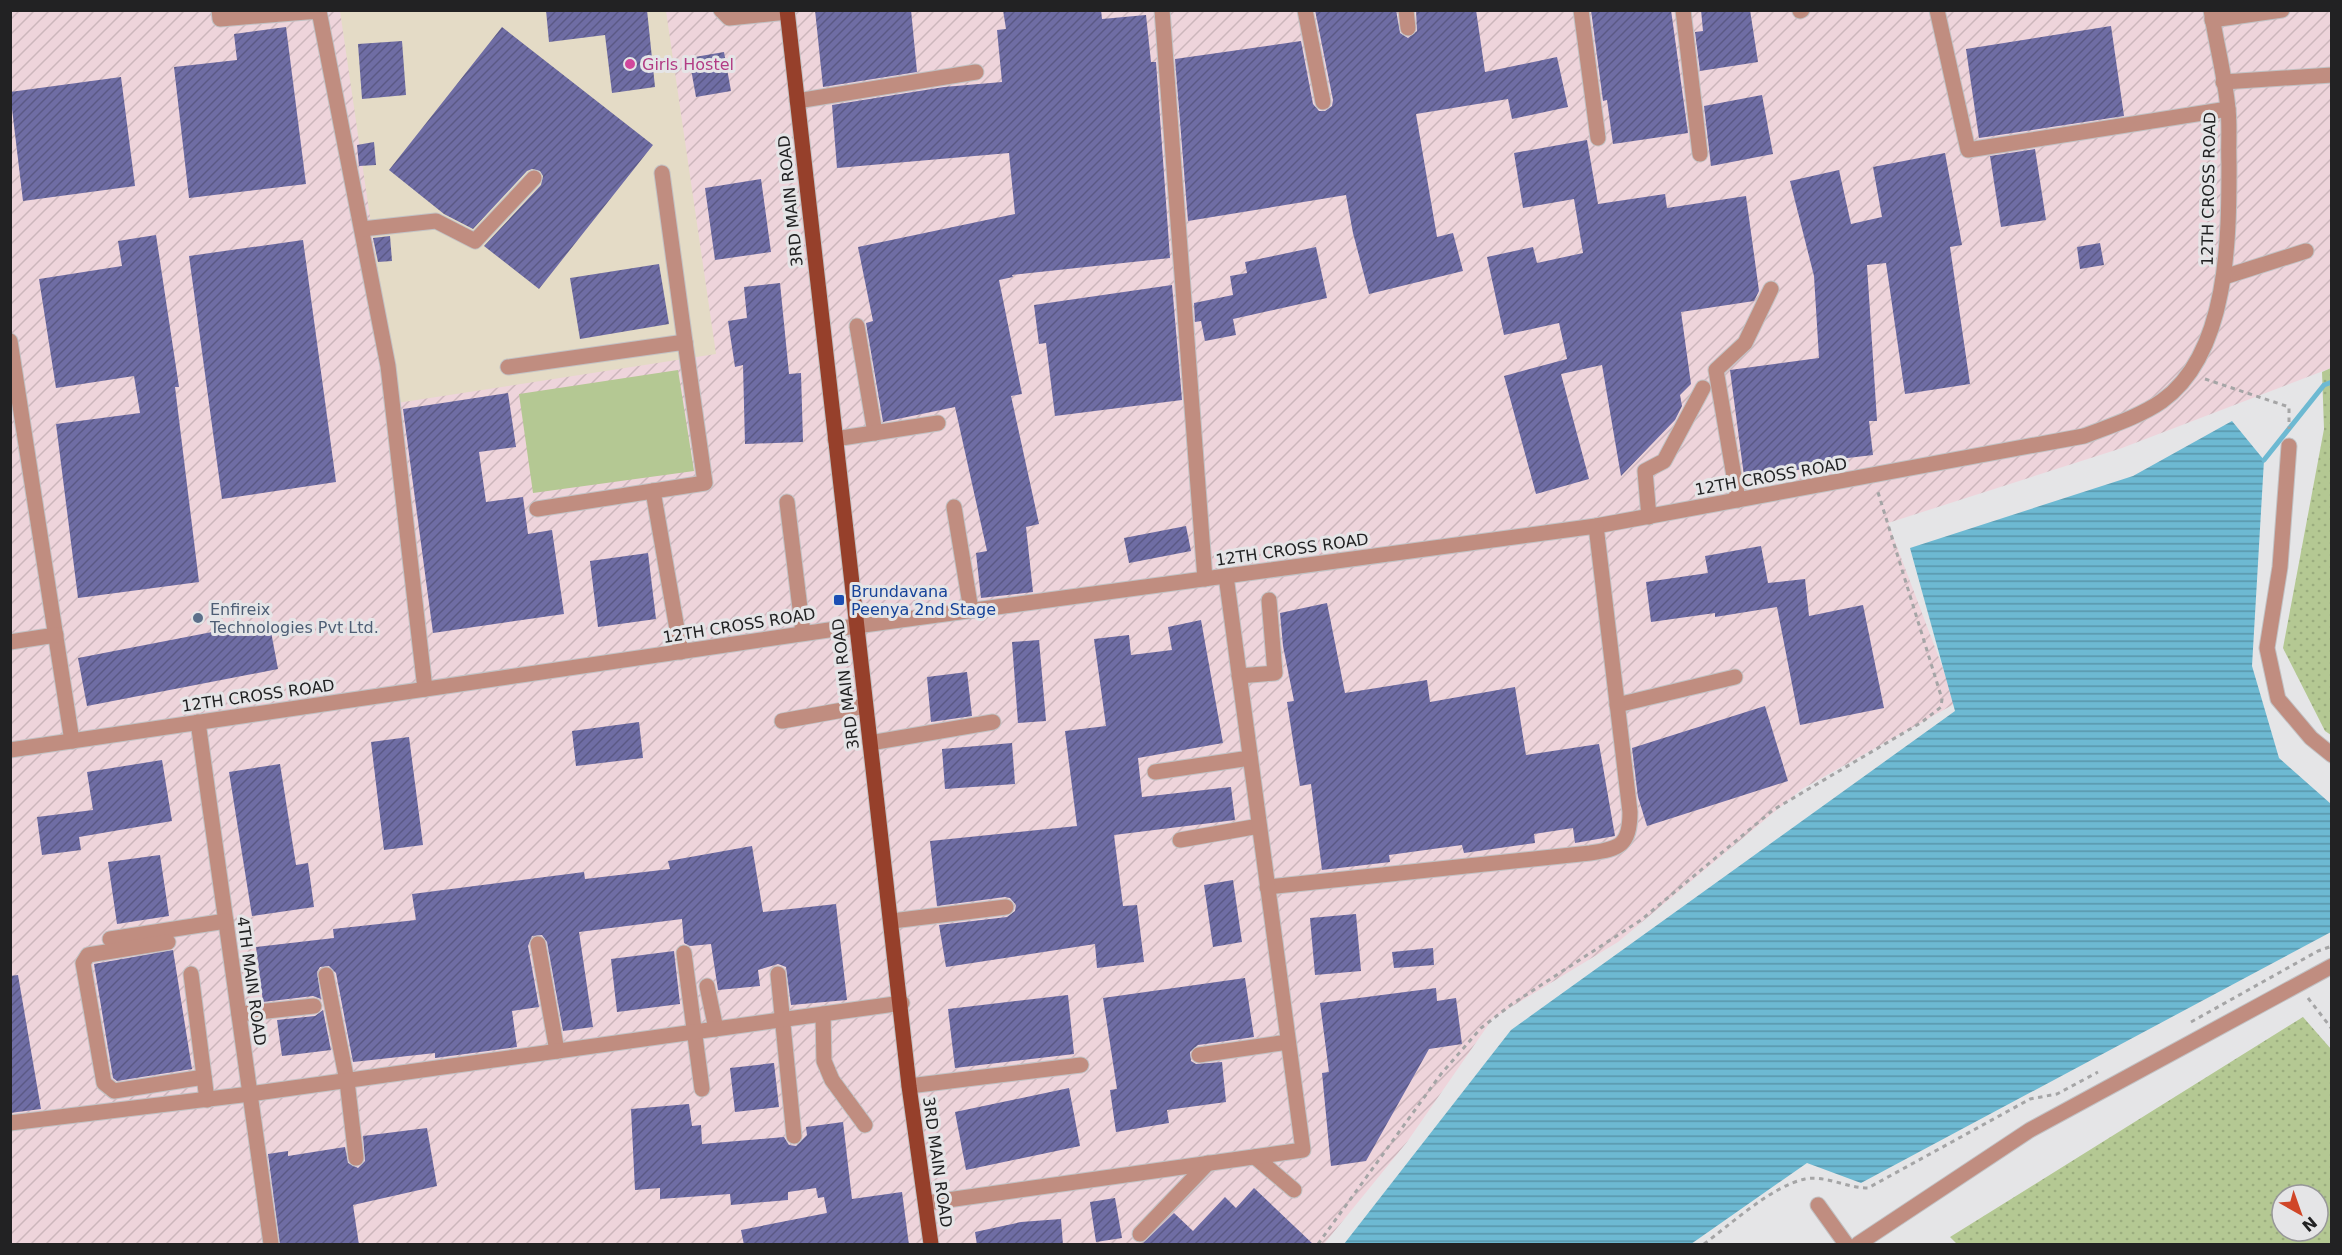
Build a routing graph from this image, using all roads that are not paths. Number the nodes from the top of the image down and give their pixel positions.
1 (219, 10) edge
2 (721, 10) edge
3 (1162, 10) edge
4 (1305, 10) edge
5 (1406, 10) edge
6 (1581, 10) edge
7 (1683, 10) edge
8 (1937, 10) edge
9 (2282, 10) edge
10 (787, 11) edge
11 (2211, 15) edge
12 (1408, 28) dead end
13 (976, 72) dead end
14 (2331, 75) edge
15 (2223, 82) junction
16 (797, 100) junction
17 (1323, 102) dead end
18 (2228, 109) junction
19 (1598, 138) dead end
20 (1700, 154) dead end
21 (662, 173) dead end
22 (534, 178) dead end
23 (362, 230) junction
24 (2306, 251) dead end
25 (2224, 277) junction
26 (1771, 289) dead end
27 (857, 326) dead end
28 (10, 341) edge
29 (685, 342) junction
30 (508, 367) dead end
31 (1703, 388) dead end
32 (938, 423) dead end
33 (875, 433) junction
34 (835, 440) junction
35 (2289, 446) road end
36 (653, 491) junction
37 (1738, 500) junction
38 (787, 502) dead end
39 (954, 507) dead end
40 (537, 509) dead end
41 (1649, 516) junction
42 (1596, 526) junction
43 (1226, 576) junction
44 (1205, 579) junction
45 (1269, 600) dead end
46 (970, 610) junction
47 (856, 626) junction
48 (803, 633) junction
49 (56, 635) junction
50 (10, 642) edge
51 (681, 652) junction
52 (1239, 676) junction
53 (1735, 677) dead end
54 (425, 689) junction
55 (1617, 705) junction
56 (865, 706) junction
57 (782, 721) dead end
58 (198, 722) junction
59 (993, 722) dead end
60 (72, 741) junction
61 (870, 743) junction
62 (10, 750) edge
63 (2331, 755) edge
64 (1250, 758) junction
65 (1155, 772) dead end
66 (1259, 826) junction
67 (1180, 840) dead end
68 (1267, 887) junction
69 (1006, 907) dead end
70 (226, 921) junction
71 (892, 921) junction
72 (110, 939) dead end
73 (168, 942) dead end
74 (538, 944) dead end
75 (684, 953) dead end
76 (2331, 966) edge
77 (191, 974) dead end
78 (778, 974) dead end
79 (326, 975) dead end
80 (707, 986) dead end
81 (902, 1003) junction
82 (314, 1006) dead end
83 (239, 1014) junction
84 (823, 1014) junction
85 (782, 1020) junction
86 (716, 1029) junction
87 (696, 1032) junction
88 (1288, 1042) junction
89 (557, 1051) junction
90 (1199, 1055) dead end
91 (1081, 1065) dead end
92 (204, 1077) junction
93 (347, 1081) junction
94 (909, 1086) junction
95 (702, 1089) dead end
96 (250, 1094) junction
97 (207, 1100) junction
98 (10, 1123) edge
99 (865, 1125) dead end
100 (794, 1136) dead end
101 (1255, 1157) junction
102 (356, 1158) dead end
103 (1208, 1163) junction
104 (1294, 1190) dead end
105 (926, 1203) junction
106 (1818, 1205) dead end
107 (1140, 1234) dead end
108 (271, 1245) edge
109 (931, 1245) edge
110 (1846, 1245) edge
111 (1858, 1245) edge

1 - 23 street
2 - 10 street
3 - 44 street
4 - 17 street
5 - 12 street
6 - 19 street
7 - 20 street
8 - 18 street
9 - 11 street
10 - 16 main road, 3RD MAIN ROAD
11 - 15 street, 12TH CROSS ROAD
13 - 16 street
14 - 15 street
15 - 18 street, 12TH CROSS ROAD
16 - 34 main road, 3RD MAIN ROAD
18 - 25 street, 12TH CROSS ROAD
21 - 29 street
22 - 23 street
23 - 54 street
24 - 25 street
25 - 37 street, 12TH CROSS ROAD
26 - 37 street
27 - 33 street
28 - 49 street
29 - 30 street
29 - 36 street
31 - 41 street
32 - 33 street
33 - 34 street
34 - 47 main road, 3RD MAIN ROAD
35 - 63 street
36 - 40 street
36 - 51 street
37 - 41 street, 12TH CROSS ROAD
38 - 48 street
39 - 46 street
41 - 42 street, 12TH CROSS ROAD
42 - 43 street, 12TH CROSS ROAD
42 - 55 street
43 - 44 street, 12TH CROSS ROAD
43 - 52 street
44 - 46 street, 12TH CROSS ROAD
45 - 52 street
46 - 47 street, 12TH CROSS ROAD
47 - 48 street, 12TH CROSS ROAD
47 - 56 main road, 3RD MAIN ROAD
48 - 51 street, 12TH CROSS ROAD
49 - 50 street
49 - 60 street
51 - 54 street, 12TH CROSS ROAD
52 - 64 street
53 - 55 street
54 - 58 street, 12TH CROSS ROAD
55 - 68 street
56 - 57 street
56 - 61 main road, 3RD MAIN ROAD
58 - 60 street, 12TH CROSS ROAD
58 - 70 street, 4TH MAIN ROAD
59 - 61 street
60 - 62 street, 12TH CROSS ROAD
61 - 71 main road, 3RD MAIN ROAD
64 - 65 street
64 - 66 street
66 - 67 street
66 - 68 street
68 - 88 street
69 - 71 street
70 - 72 street
70 - 83 street, 4TH MAIN ROAD
71 - 81 main road, 3RD MAIN ROAD
73 - 92 street
74 - 89 street
75 - 87 street
76 - 111 street
77 - 92 street
78 - 85 street
79 - 93 street
80 - 86 street
81 - 84 street
81 - 94 main road, 3RD MAIN ROAD
82 - 83 street
83 - 96 street, 4TH MAIN ROAD
84 - 85 street
84 - 99 street
85 - 86 street
85 - 100 street
86 - 87 street
87 - 89 street
87 - 95 street
88 - 90 street
88 - 101 street
89 - 93 street
91 - 94 street
92 - 97 street
93 - 96 street
93 - 102 street
94 - 105 main road, 3RD MAIN ROAD
96 - 97 street
96 - 108 street, 4TH MAIN ROAD
97 - 98 street
101 - 103 street
101 - 104 street
103 - 105 street
103 - 107 street
105 - 109 main road, 3RD MAIN ROAD
106 - 110 street

